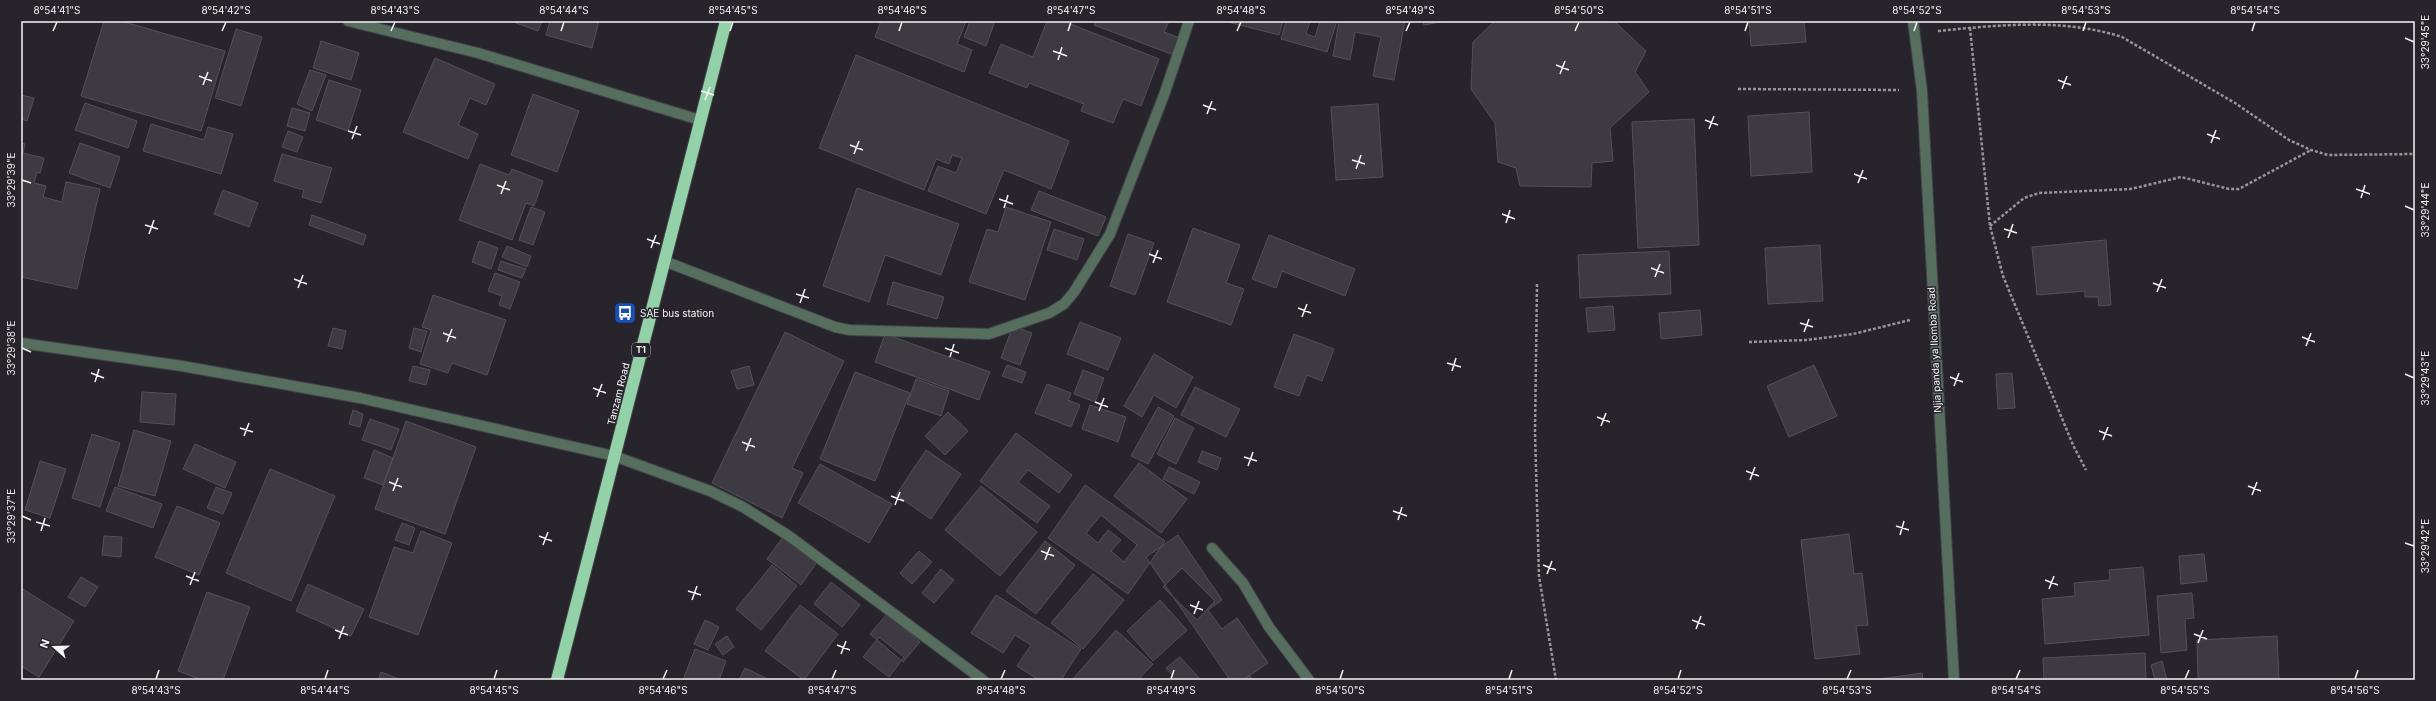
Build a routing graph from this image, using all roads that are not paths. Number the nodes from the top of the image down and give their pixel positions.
1 (348, 21) edge
2 (726, 21) edge
3 (1189, 21) edge
4 (1913, 21) edge
5 (700, 120) junction
6 (664, 261) junction
7 (21, 343) edge
8 (614, 456) junction
9 (1212, 548) dead end
10 (557, 680) edge
11 (983, 680) edge
12 (1309, 680) edge
13 (1954, 680) edge

1 - 5 street
2 - 5 highway, Tanzam Road / T1
3 - 6 street
4 - 13 street, Njia panda ya Ilomba Road
5 - 6 highway, Tanzam Road / T1
6 - 8 highway, Tanzam Road / T1
7 - 8 street
8 - 10 highway, Tanzam Road / T1
8 - 11 street
9 - 12 street

